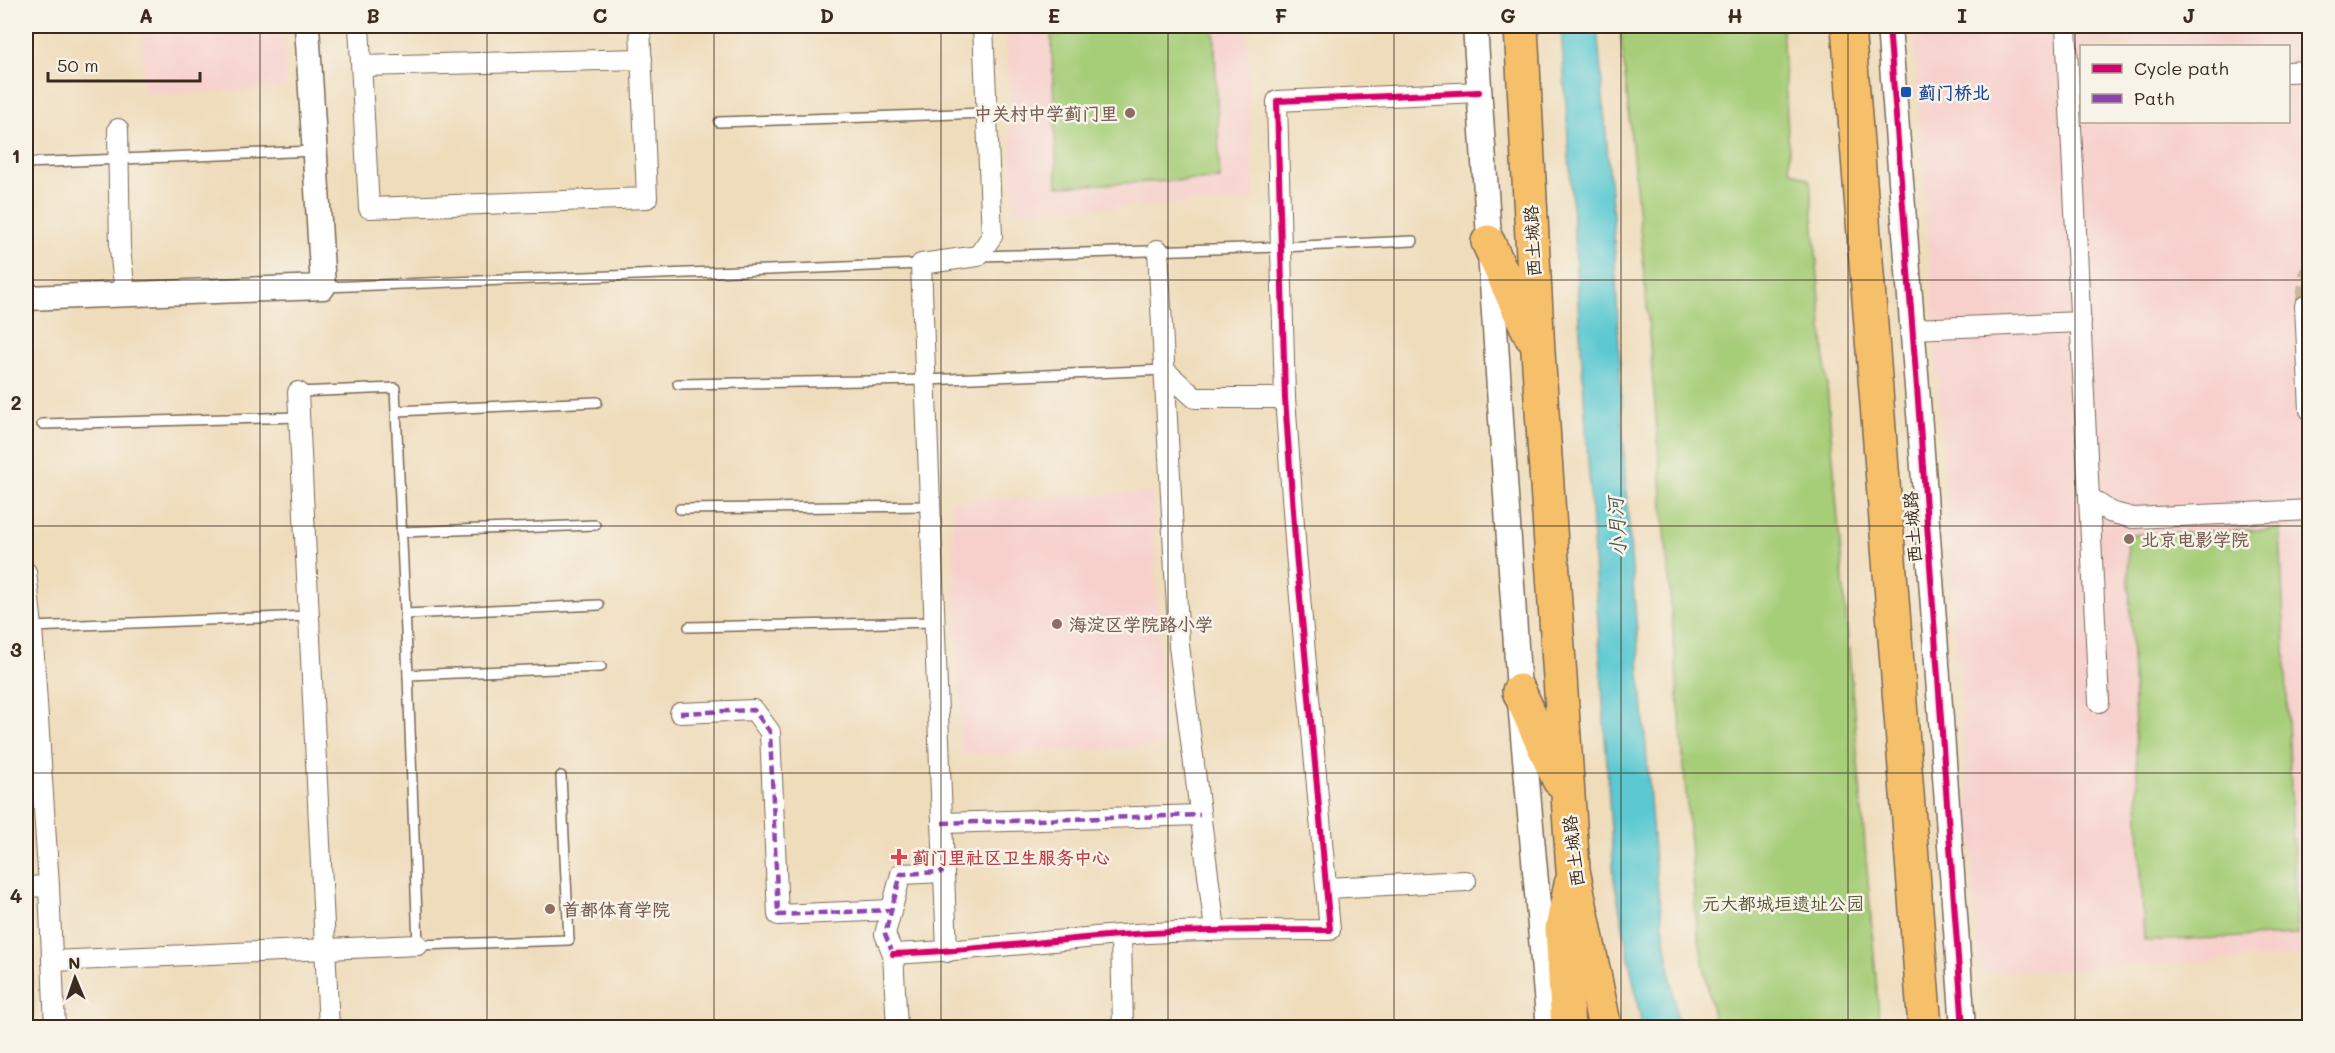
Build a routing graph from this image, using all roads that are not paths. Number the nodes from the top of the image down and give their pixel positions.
1 (307, 26) edge
2 (359, 26) edge
3 (640, 26) edge
4 (983, 26) edge
5 (1475, 26) edge
6 (1521, 26) edge
7 (1848, 26) edge
8 (1889, 26) edge
9 (2066, 26) edge
10 (642, 59) junction
11 (362, 66) junction
12 (2310, 71) edge
13 (2290, 72) edge
14 (2075, 86) edge
15 (1479, 93) junction
16 (987, 113) junction
17 (719, 122) dead end
18 (117, 129) dead end
19 (315, 151) junction
20 (117, 159) junction
21 (26, 163) edge
22 (1413, 241) dead end
23 (1488, 242) junction
24 (1281, 247) junction
25 (1158, 250) junction
26 (978, 256) junction
27 (921, 264) junction
28 (323, 287) junction
29 (125, 293) junction
30 (26, 298) edge
31 (2305, 306) dead end
32 (2080, 322) junction
33 (1912, 329) junction
34 (1538, 352) junction
35 (1164, 370) junction
36 (926, 380) junction
37 (678, 384) dead end
38 (298, 392) joint
39 (1285, 398) junction
40 (597, 402) dead end
41 (2310, 410) edge
42 (396, 411) junction
43 (299, 417) junction
44 (42, 424) dead end
45 (2089, 497) junction
46 (930, 506) junction
47 (680, 509) dead end
48 (2310, 510) edge
49 (595, 525) dead end
50 (401, 532) junction
51 (26, 572) edge
52 (599, 605) dead end
53 (405, 614) junction
54 (309, 616) junction
55 (935, 622) junction
56 (32, 627) junction
57 (688, 627) dead end
58 (601, 667) dead end
59 (408, 675) junction
60 (1519, 691) junction
61 (2100, 702) dead end
62 (680, 712) dead end
63 (561, 776) dead end
64 (1568, 801) junction
65 (1200, 815) junction
66 (942, 823) junction
67 (1574, 870) junction
68 (944, 872) junction
69 (1466, 881) dead end
70 (49, 886) junction
71 (26, 887) edge
72 (1327, 888) junction
73 (891, 910) junction
74 (1215, 930) junction
75 (1121, 935) junction
76 (418, 945) junction
77 (326, 948) junction
78 (947, 952) junction
79 (893, 954) junction
80 (52, 961) junction
81 (1921, 983) junction
82 (55, 1028) edge
83 (329, 1028) edge
84 (897, 1028) edge
85 (1123, 1028) edge
86 (1549, 1028) edge
87 (1568, 1028) edge
88 (1605, 1028) edge
89 (1925, 1028) edge
90 (1941, 1028) edge
91 (1963, 1028) edge

1 - 19 street
2 - 11 street
3 - 10 street
4 - 16 street
5 - 15 street
6 - 34 highway, 西土城路
7 - 81 highway, 西土城路
8 - 33 street, 西土城路
9 - 14 street
10 - 11 street
10 - 11 street
12 - 13 street
14 - 32 street
15 - 23 street
15 - 24 street
16 - 17 lane
16 - 26 street
18 - 20 street
19 - 20 lane
19 - 28 street
20 - 21 lane
20 - 29 street
22 - 24 lane
23 - 34 highway
23 - 60 street
24 - 25 lane
24 - 39 street
25 - 26 lane
25 - 35 street
26 - 27 street
27 - 28 lane
27 - 36 street
28 - 29 street
29 - 30 street
31 - 41 street
32 - 33 street
32 - 45 street
33 - 91 street, 西土城路
34 - 64 highway, 西土城路
35 - 36 lane
35 - 39 street
35 - 65 street
36 - 37 lane
36 - 46 street
38 - 42 lane
38 - 43 street
39 - 72 street
40 - 42 lane
42 - 50 lane
43 - 44 lane
43 - 54 street
45 - 48 street
45 - 61 street
46 - 47 lane
46 - 55 street
49 - 50 lane
50 - 53 lane
51 - 56 street
52 - 53 lane
53 - 59 lane
54 - 56 lane
54 - 77 street
55 - 57 lane
55 - 66 street
56 - 70 street
58 - 59 lane
59 - 76 lane
60 - 64 highway
60 - 86 street
62 - 73 street
63 - 76 lane
64 - 67 highway, 西土城路
65 - 66 street
65 - 74 street
66 - 68 street
67 - 87 highway
67 - 88 highway, 西土城路
68 - 73 street
68 - 78 street
69 - 72 street
70 - 71 street
70 - 80 street
72 - 74 street
73 - 79 street
74 - 75 street
75 - 78 street
75 - 85 street
76 - 77 street
77 - 80 street
77 - 83 street
78 - 79 street
79 - 84 street
80 - 82 street
81 - 89 highway, 西土城路
81 - 90 highway

